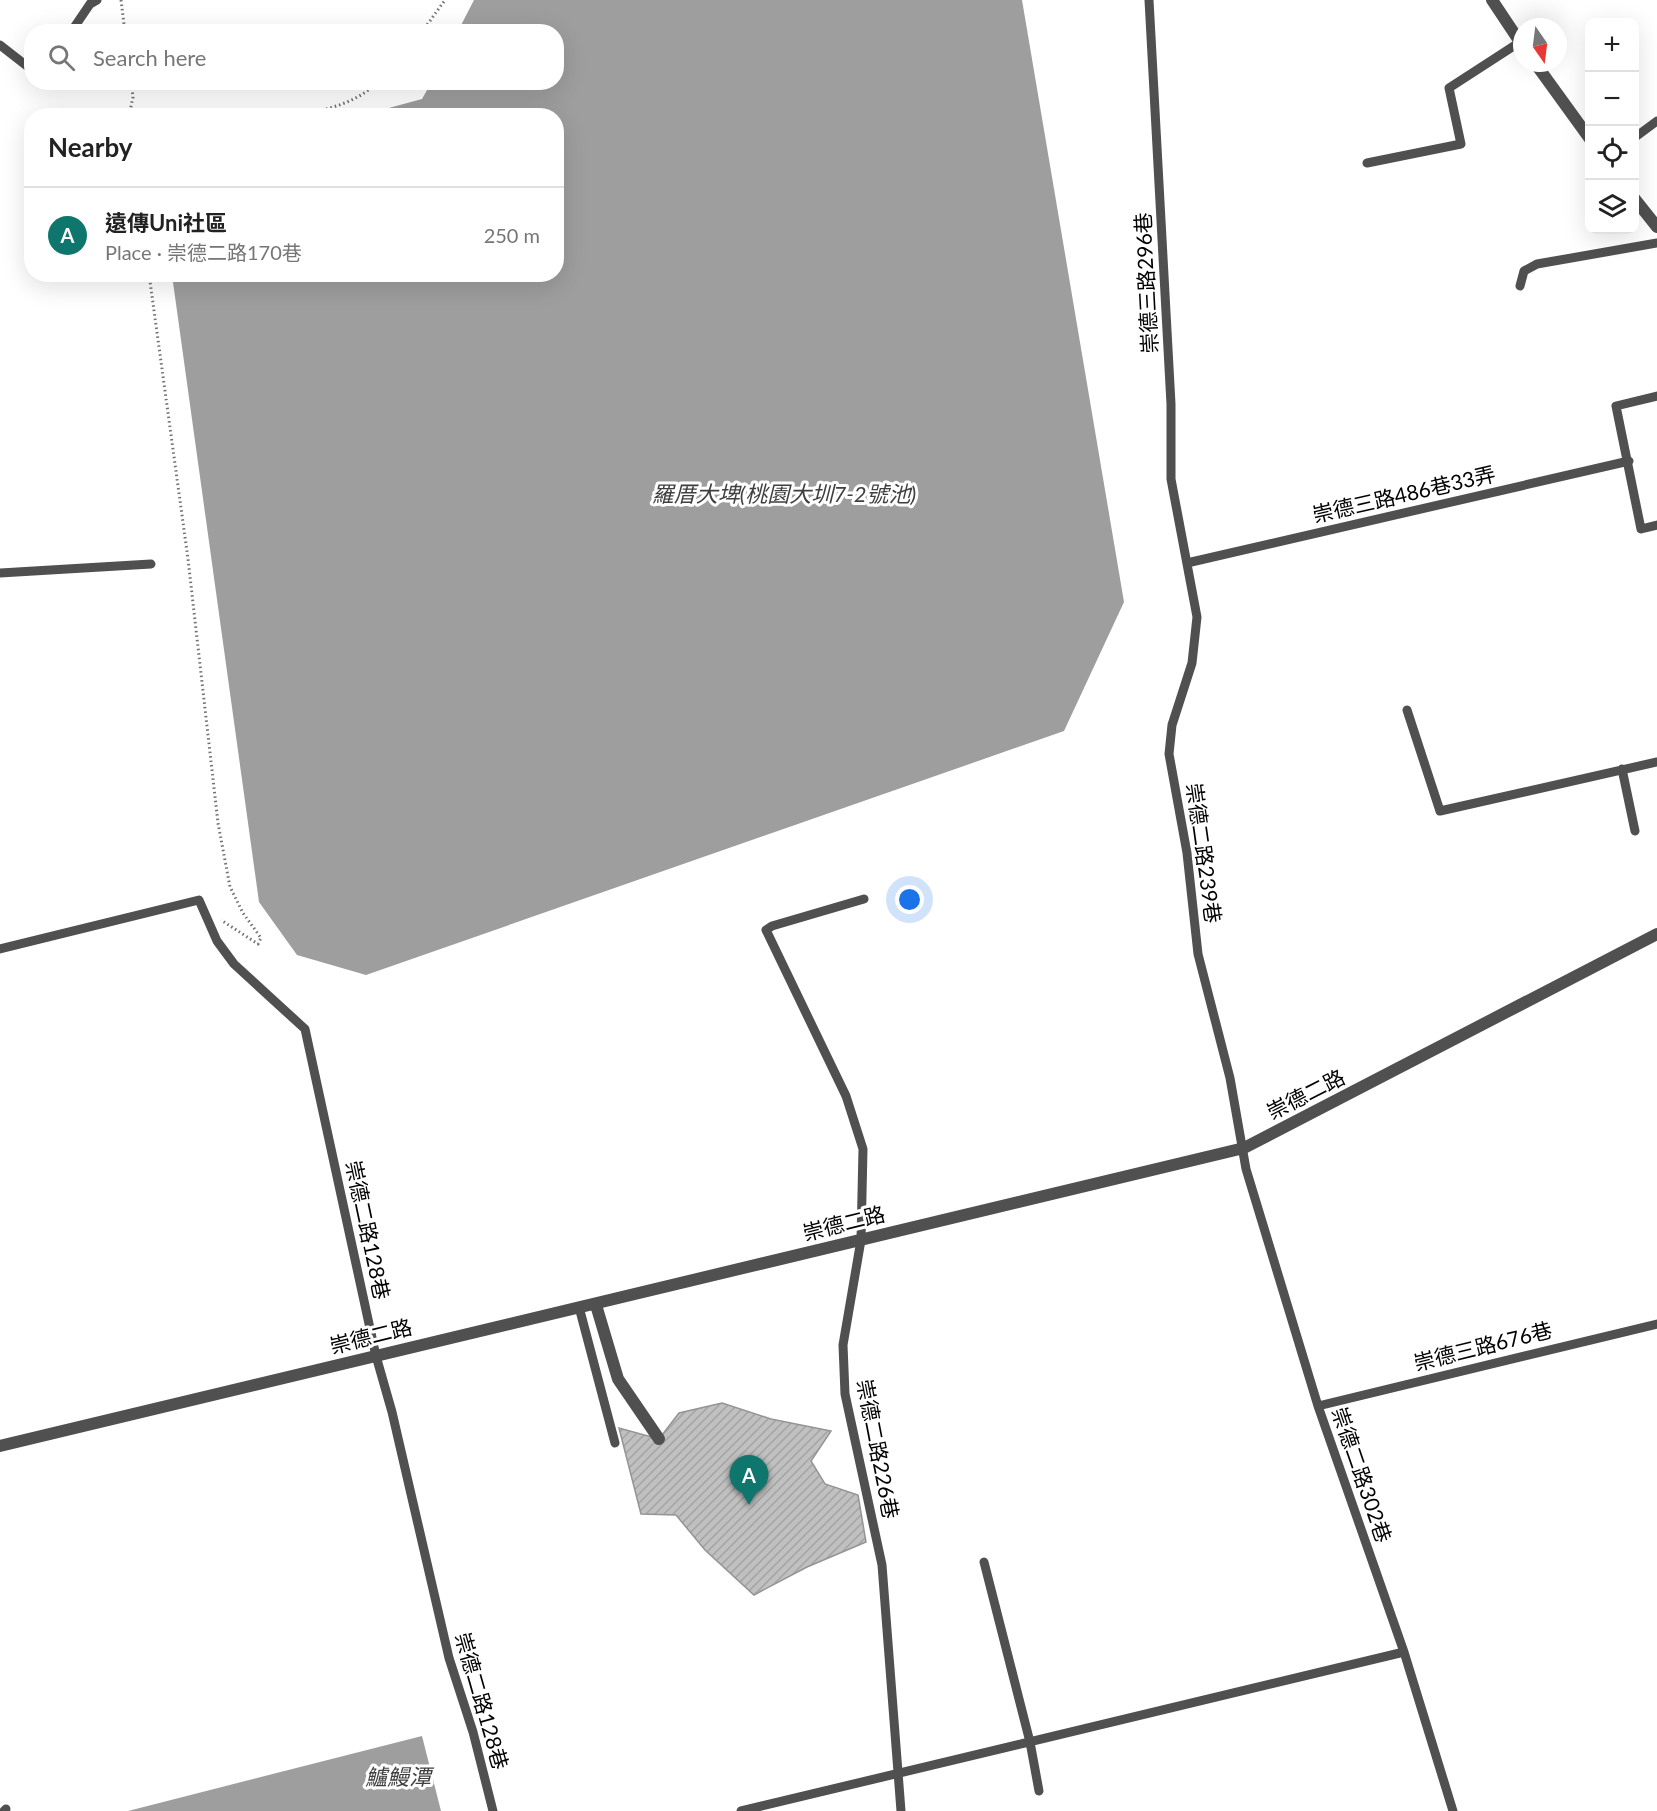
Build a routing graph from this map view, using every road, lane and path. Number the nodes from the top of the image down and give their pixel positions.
1 (97, 0) edge
2 (122, 0) edge
3 (445, 0) edge
4 (1149, 0) edge
5 (1492, 0) edge
6 (76, 24) edge
7 (124, 24) edge
8 (428, 24) edge
9 (1513, 32) edge
10 (0, 45) edge
11 (1513, 49) edge
12 (24, 64) edge
13 (1542, 72) edge
14 (132, 90) edge
15 (368, 90) edge
16 (131, 108) edge
17 (332, 108) edge
18 (1657, 121) edge
19 (1585, 132) edge
20 (1639, 135) edge
21 (1367, 163) dead end
22 (1639, 203) edge
23 (1657, 227) edge
24 (1657, 243) edge
25 (150, 282) edge
26 (1520, 286) dead end
27 (1657, 396) edge
28 (1629, 461) junction
29 (1657, 525) edge
30 (1187, 563) junction
31 (151, 564) dead end
32 (0, 573) edge
33 (1407, 711) dead end
34 (1657, 762) edge
35 (1622, 769) junction
36 (1635, 831) dead end
37 (864, 899) dead end
38 (201, 904) junction
39 (1657, 934) edge
40 (0, 949) edge
41 (1244, 1148) junction
42 (861, 1240) junction
43 (596, 1305) junction
44 (579, 1307) junction
45 (1657, 1324) edge
46 (376, 1356) junction
47 (1318, 1406) junction
48 (659, 1438) dead end
49 (615, 1443) dead end
50 (0, 1446) edge
51 (984, 1562) dead end
52 (1404, 1652) junction
53 (1030, 1742) junction
54 (898, 1773) junction
55 (1039, 1791) dead end
56 (493, 1811) edge
57 (741, 1811) edge
58 (901, 1811) edge
59 (1453, 1811) edge

1 - 6 lane
2 - 7 path
3 - 8 path
4 - 30 lane, 崇德三路296巷
5 - 9 street
10 - 12 lane
11 - 21 lane
13 - 19 street
14 - 16 path
15 - 17 path
18 - 20 lane
22 - 23 street
24 - 26 lane
25 - 38 path
27 - 28 lane
28 - 29 lane
28 - 30 lane, 崇德三路486巷33弄
30 - 41 lane, 崇德二路239巷
31 - 32 lane
33 - 35 lane
34 - 35 lane
35 - 36 lane
37 - 42 lane, 崇德二路226巷
38 - 40 lane
38 - 46 lane, 崇德二路128巷
39 - 41 street, 崇德二路
41 - 42 street, 崇德二路
41 - 47 lane, 崇德二路302巷
42 - 43 street, 崇德二路
42 - 54 lane, 崇德二路226巷
43 - 44 street, 崇德二路
43 - 48 street
44 - 46 street, 崇德二路
44 - 49 lane
45 - 47 lane, 崇德三路676巷
46 - 50 street, 崇德二路
46 - 56 lane, 崇德二路128巷
47 - 52 lane, 崇德二路302巷
51 - 53 lane
52 - 53 lane
52 - 59 lane, 崇德二路302巷
53 - 54 lane
53 - 55 lane
54 - 57 lane
54 - 58 lane, 崇德二路226巷

